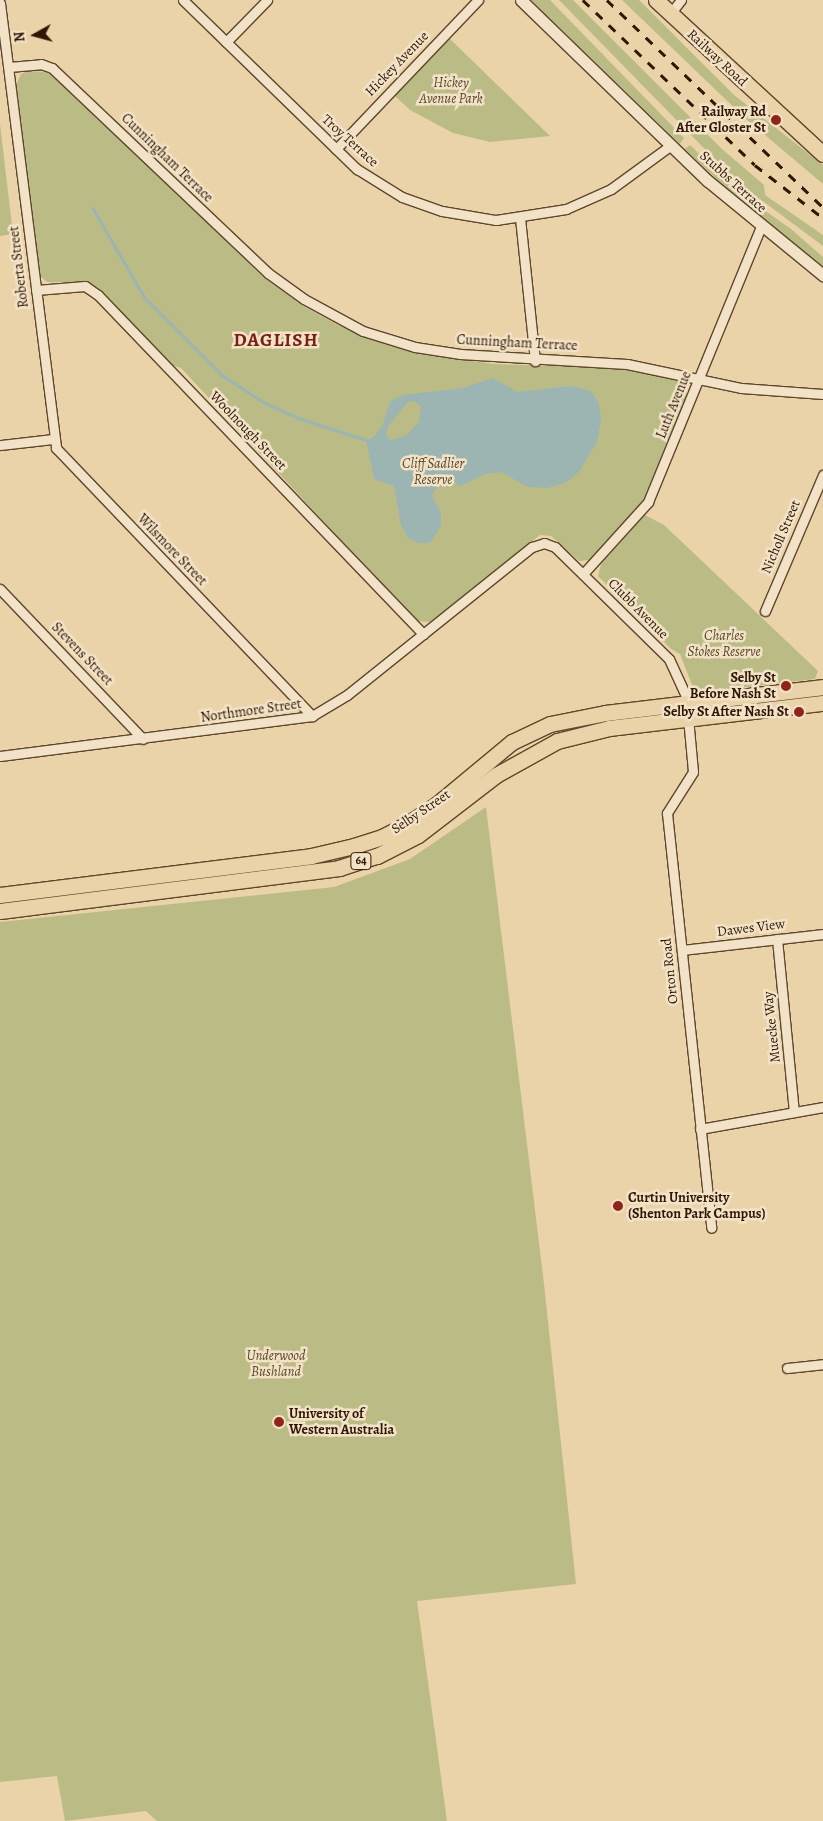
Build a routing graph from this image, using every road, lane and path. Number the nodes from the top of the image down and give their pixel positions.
1 (183, 0) edge
2 (267, 0) edge
3 (478, 0) edge
4 (521, 0) edge
5 (681, 0) edge
6 (0, 4) edge
7 (662, 4) edge
8 (226, 42) junction
9 (9, 67) junction
10 (670, 146) junction
11 (336, 149) junction
12 (822, 152) edge
13 (520, 218) junction
14 (761, 227) junction
15 (823, 275) edge
16 (36, 290) junction
17 (535, 361) junction
18 (699, 378) junction
19 (823, 394) edge
20 (53, 439) junction
21 (0, 445) edge
22 (823, 475) edge
23 (539, 544) joint
24 (583, 574) junction
25 (0, 589) edge
26 (765, 611) dead end
27 (423, 634) junction
28 (823, 687) edge
29 (823, 702) edge
30 (688, 703) junction
31 (312, 716) junction
32 (689, 719) junction
33 (550, 724) junction
34 (143, 738) junction
35 (557, 741) junction
36 (0, 756) edge
37 (161, 875) junction
38 (164, 891) junction
39 (0, 895) edge
40 (0, 911) edge
41 (823, 934) edge
42 (777, 939) junction
43 (682, 950) junction
44 (823, 1107) edge
45 (794, 1112) junction
46 (700, 1129) junction
47 (711, 1228) dead end
48 (823, 1364) edge
49 (787, 1368) dead end

1 - 8 street, Troy Terrace
2 - 8 street
3 - 11 street, Hickey Avenue
4 - 10 street, Stubbs Terrace
5 - 7 street
6 - 9 street, Roberta Street
7 - 12 main road, Railway Road
8 - 11 street, Troy Terrace
9 - 16 street, Roberta Street
9 - 17 street, Cunningham Terrace
10 - 13 street, Troy Terrace
10 - 14 street, Stubbs Terrace
11 - 13 street, Troy Terrace
13 - 17 street
14 - 15 street, Stubbs Terrace
14 - 18 street, Luth Avenue
16 - 20 street, Roberta Street
16 - 27 street, Woolnough Street
17 - 18 street, Cunningham Terrace
18 - 19 street, Cunningham Terrace
18 - 24 street, Luth Avenue
20 - 21 street
20 - 31 street, Wilsmore Street
22 - 26 street, Nicholl Street
23 - 24 street, Clubb Avenue
23 - 27 street, Northmore Street
24 - 30 street, Clubb Avenue
25 - 34 street, Stevens Street
27 - 31 street, Northmore Street
28 - 30 main road, Selby Street / 64
29 - 32 main road, Selby Street / 64
30 - 32 street, Clubb Avenue
30 - 33 main road, Selby Street / 64
31 - 34 street, Northmore Street
32 - 35 main road, Selby Street / 64
32 - 43 street, Orton Road
33 - 35 main road
33 - 37 main road, Selby Street / 64
34 - 36 street, Northmore Street
35 - 38 main road, Selby Street / 64
37 - 38 main road
37 - 39 main road, Selby Street / 64
38 - 40 main road, Selby Street / 64
41 - 42 street, Dawes View
42 - 43 street, Dawes View
42 - 45 street, Muecke Way
43 - 46 street, Orton Road
44 - 45 street
45 - 46 street
46 - 47 street, Orton Road
48 - 49 street

